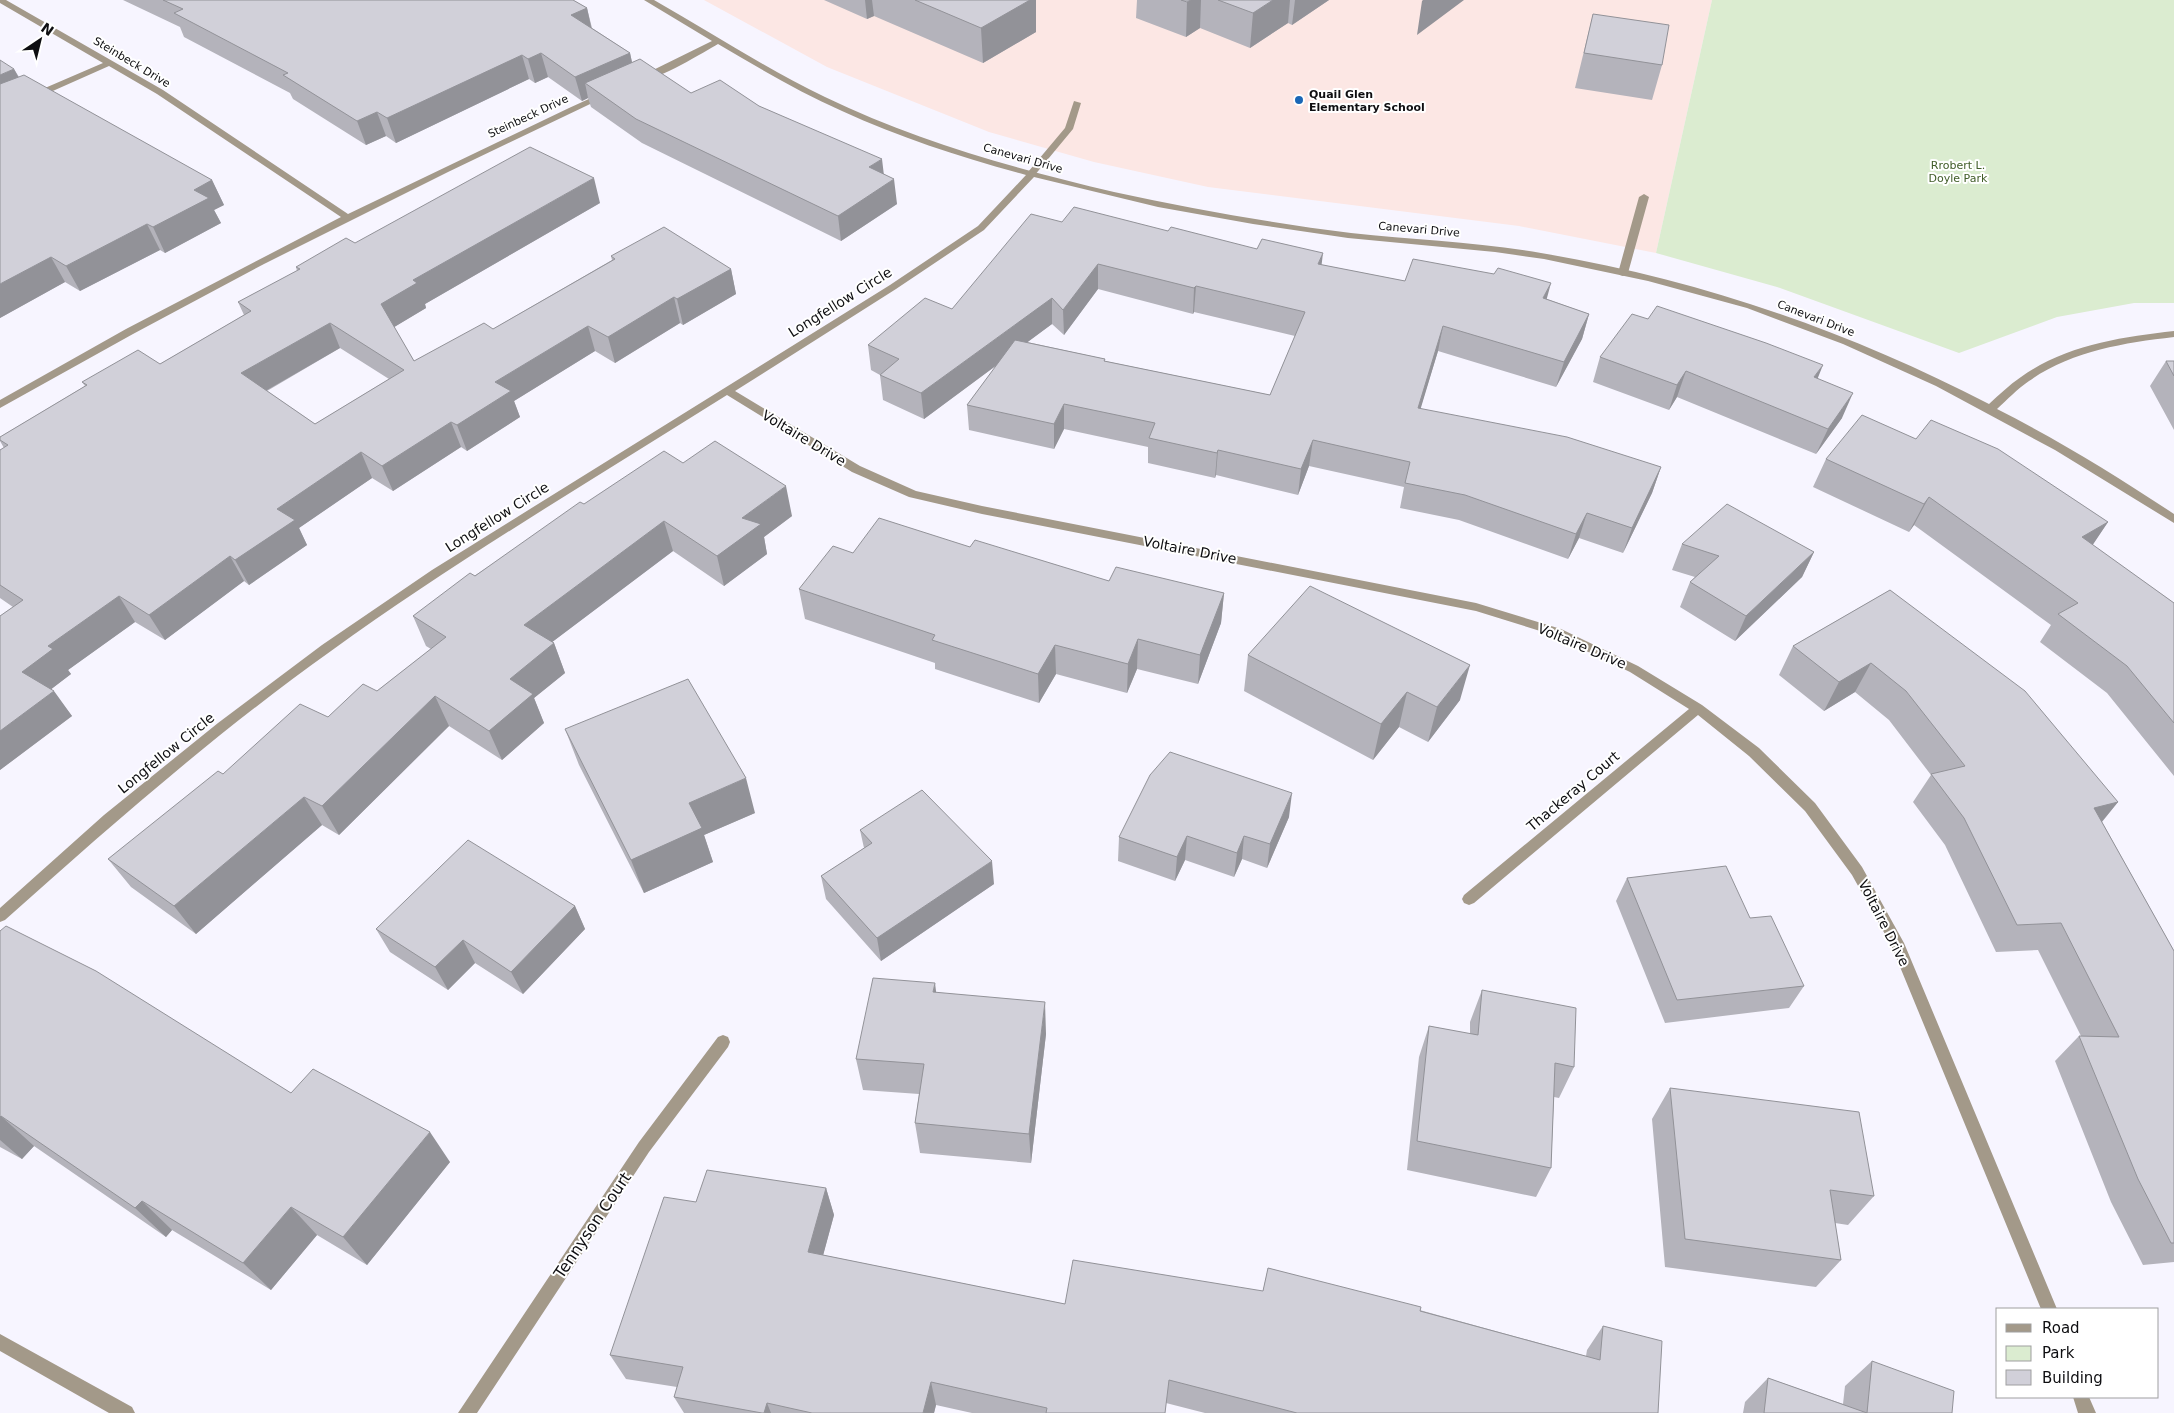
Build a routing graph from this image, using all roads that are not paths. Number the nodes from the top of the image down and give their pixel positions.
1 (0, 0) edge
2 (648, 0) edge
3 (720, 40) junction
4 (110, 63) junction
5 (639, 80) edge
6 (613, 92) edge
7 (28, 99) edge
8 (1077, 103) dead end
9 (1031, 174) junction
10 (1644, 197) dead end
11 (348, 218) junction
12 (1623, 273) junction
13 (2174, 334) edge
14 (728, 390) junction
15 (0, 405) edge
16 (1990, 409) junction
17 (2174, 519) edge
18 (1698, 708) junction
19 (1469, 899) dead end
20 (0, 916) edge
21 (723, 1042) dead end
22 (2049, 1308) edge
23 (0, 1342) edge
24 (2081, 1398) edge
25 (126, 1413) edge
26 (466, 1413) edge
27 (2087, 1413) edge

1 - 4 street, Steinbeck Drive
2 - 3 street, Canevari Drive
3 - 5 street
3 - 9 street, Canevari Drive
4 - 7 street
4 - 11 street, Steinbeck Drive
6 - 11 street, Steinbeck Drive
8 - 9 street, Longfellow Circle
9 - 12 street, Canevari Drive
9 - 14 street, Longfellow Circle
10 - 12 street
11 - 15 street, Steinbeck Drive
12 - 16 street, Canevari Drive
13 - 16 street
14 - 18 street, Voltaire Drive
14 - 20 street, Longfellow Circle
16 - 17 street, Canevari Drive
18 - 19 street, Thackeray Court
18 - 22 street, Voltaire Drive
21 - 26 street, Tennyson Court
23 - 25 street
24 - 27 street

